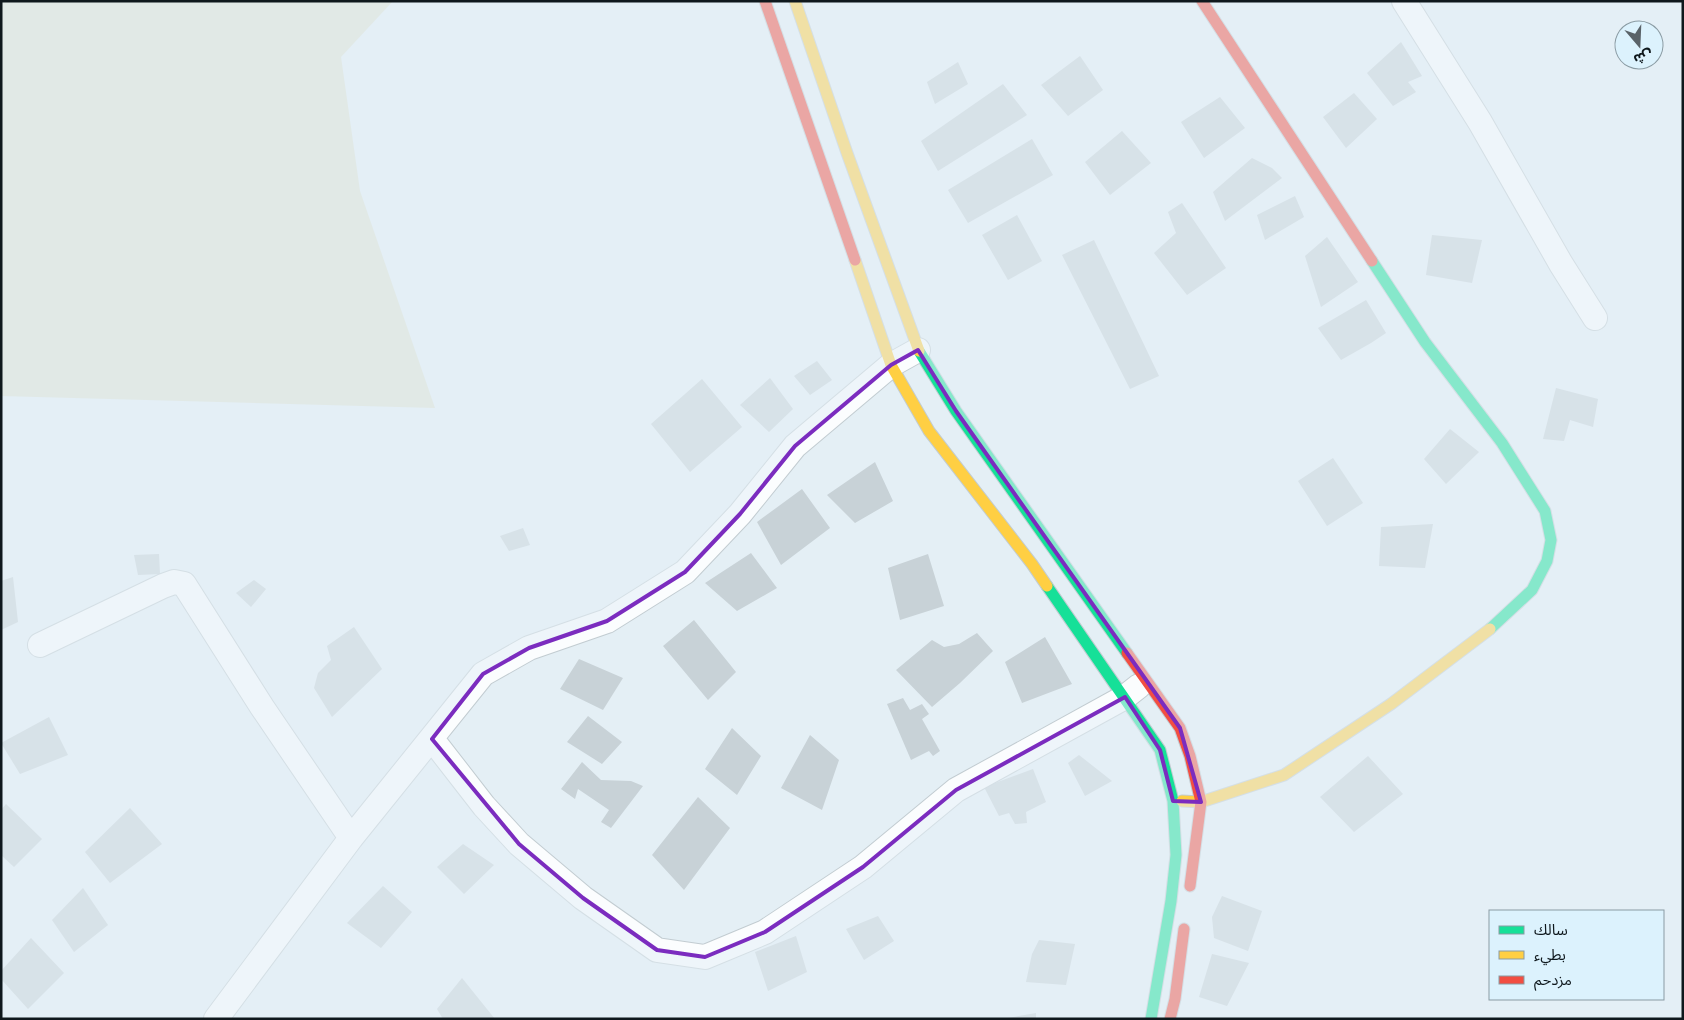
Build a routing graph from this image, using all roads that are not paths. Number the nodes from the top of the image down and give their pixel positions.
1 (765, 1) edge
2 (796, 1) edge
3 (1202, 1) edge
4 (1404, 1) edge
5 (1595, 318) dead end
6 (918, 350) junction
7 (891, 365) junction
8 (40, 645) dead end
9 (1146, 680) junction
10 (1124, 697) junction
11 (432, 739) junction
12 (1173, 801) junction
13 (1201, 802) junction
14 (351, 838) junction
15 (1189, 898) dead end
16 (1186, 916) dead end
17 (216, 1019) edge
18 (1151, 1019) edge
19 (1170, 1019) edge

1 - 7 street
2 - 6 street
3 - 13 street
4 - 5 street
6 - 7 street
6 - 9 street
7 - 10 street
7 - 11 street
8 - 14 street
9 - 10 street
9 - 13 street
10 - 11 street
10 - 12 street
11 - 14 street
12 - 13 street
12 - 18 street
13 - 15 street
14 - 17 street
16 - 19 street

